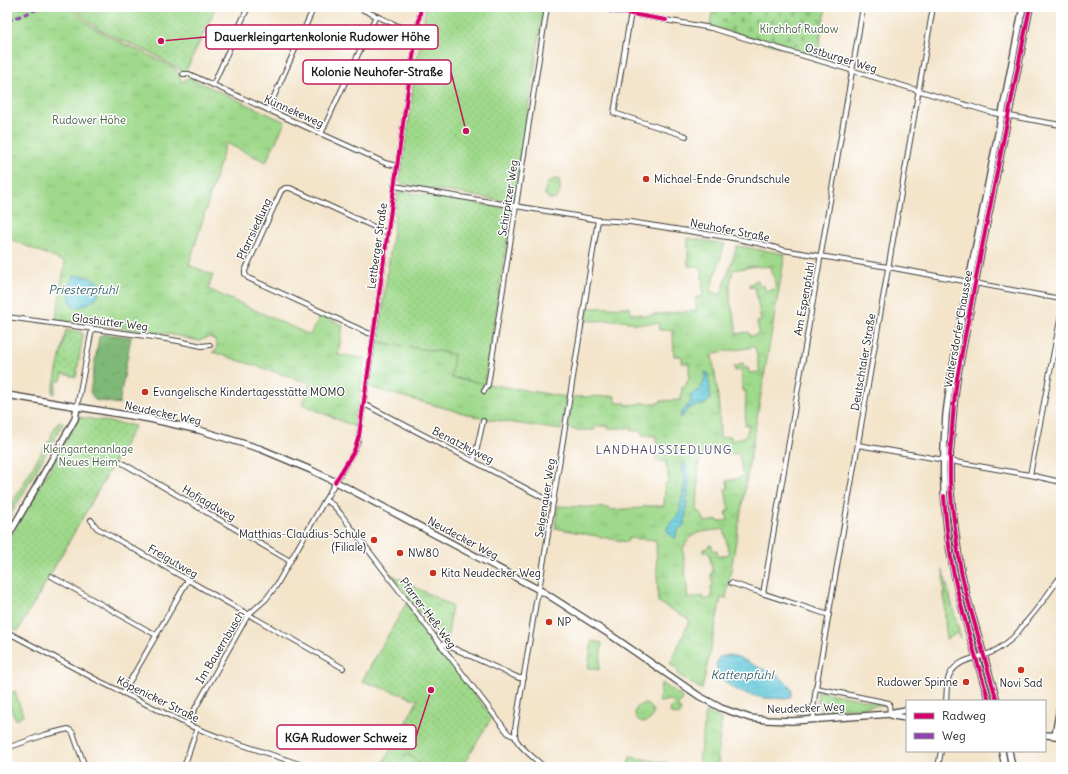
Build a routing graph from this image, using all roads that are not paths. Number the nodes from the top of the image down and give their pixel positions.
1 (248, 7) edge
2 (314, 7) edge
3 (357, 7) edge
4 (421, 7) edge
5 (547, 7) edge
6 (591, 7) edge
7 (633, 7) edge
8 (863, 7) edge
9 (933, 7) edge
10 (1023, 7) edge
11 (1030, 7) edge
12 (631, 14) junction
13 (376, 16) junction
14 (417, 33) junction
15 (852, 71) junction
16 (183, 74) dead end
17 (213, 85) junction
18 (918, 91) junction
19 (268, 110) junction
20 (1002, 115) junction
21 (1009, 116) junction
22 (1061, 126) edge
23 (321, 134) junction
24 (686, 136) dead end
25 (397, 166) junction
26 (394, 186) junction
27 (516, 206) junction
28 (598, 220) junction
29 (388, 232) junction
30 (821, 256) junction
31 (888, 267) junction
32 (972, 282) junction
33 (1061, 299) edge
34 (1061, 315) edge
35 (7, 317) edge
36 (92, 329) junction
37 (373, 334) junction
38 (210, 345) dead end
39 (484, 391) dead end
40 (7, 395) edge
41 (364, 406) junction
42 (77, 407) junction
43 (482, 421) dead end
44 (858, 445) junction
45 (119, 461) dead end
46 (473, 461) junction
47 (947, 461) junction
48 (1030, 475) junction
49 (335, 482) junction
50 (1061, 482) edge
51 (325, 500) junction
52 (553, 501) junction
53 (91, 520) dead end
54 (7, 538) edge
55 (958, 552) junction
56 (950, 553) junction
57 (290, 561) junction
58 (51, 576) dead end
59 (1061, 576) edge
60 (188, 580) junction
61 (731, 582) dead end
62 (539, 590) junction
63 (763, 594) junction
64 (829, 614) junction
65 (248, 615) junction
66 (972, 616) junction
67 (965, 618) junction
68 (7, 632) edge
69 (156, 634) junction
70 (441, 646) junction
71 (984, 655) junction
72 (976, 657) junction
73 (343, 668) dead end
74 (524, 678) junction
75 (816, 688) junction
76 (123, 693) junction
77 (946, 700) edge
78 (989, 700) edge
79 (997, 700) edge
80 (1061, 702) edge
81 (906, 710) edge
82 (890, 714) junction
83 (906, 718) edge
84 (814, 719) junction
85 (186, 722) junction
86 (197, 728) junction
87 (1046, 735) edge
88 (515, 736) junction
89 (1058, 736) edge
90 (7, 748) edge
91 (941, 752) edge
92 (1002, 752) edge
93 (1009, 752) edge
94 (85, 767) edge
95 (184, 767) edge
96 (308, 767) edge
97 (544, 767) edge
98 (938, 767) edge
99 (1005, 767) edge
100 (1012, 767) edge

1 - 17 street
2 - 19 street
3 - 13 street
4 - 14 street, Lettberger Straße
5 - 27 street, Schirpitzer Weg
6 - 12 street, Ostburger Weg
7 - 12 street
8 - 15 street, Am Espenpfuhl
9 - 18 street, Deutschtaler Straße
10 - 20 main road, Waltersdorfer Chaussee
11 - 21 main road, Waltersdorfer Chaussee
12 - 15 street, Ostburger Weg
12 - 24 street
13 - 14 street
13 - 23 street
14 - 25 street, Lettberger Straße
15 - 18 street, Ostburger Weg
15 - 30 street, Am Espenpfuhl
16 - 17 street, Künnekeweg
17 - 19 street, Künnekeweg
18 - 20 street, Ostburger Weg
18 - 31 street, Deutschtaler Straße
19 - 23 street, Künnekeweg
20 - 21 street, Ostburger Weg
20 - 32 main road, Waltersdorfer Chaussee
21 - 22 street, Ostburger Weg
21 - 32 main road, Waltersdorfer Chaussee
23 - 25 street, Künnekeweg
25 - 26 street, Lettberger Straße
26 - 27 street, Neuhofer Straße
26 - 29 street, Lettberger Straße
27 - 28 street, Neuhofer Straße
27 - 39 street, Schirpitzer Weg
28 - 30 street, Neuhofer Straße
28 - 52 street, Selgenauer Weg
29 - 37 street, Lettberger Straße
29 - 37 street, Pfarrsiedlung
30 - 31 street, Neuhofer Straße
30 - 63 street, Am Espenpfuhl
31 - 32 street, Neuhofer Straße
31 - 44 street, Deutschtaler Straße
32 - 33 street, Neuhofer Straße
32 - 47 main road, Waltersdorfer Chaussee
34 - 48 street
35 - 36 street, Glashütter Weg
36 - 38 street, Glashütter Weg
36 - 42 street
37 - 41 street, Lettberger Straße
40 - 42 main road, Neudecker Weg
41 - 46 street, Benatzkyweg
41 - 49 street, Lettberger Straße
42 - 49 main road, Neudecker Weg
42 - 54 main road
43 - 46 street
44 - 47 street
44 - 64 street, Deutschtaler Straße
45 - 57 street, Hofjagdweg
46 - 52 street, Benatzkyweg
47 - 48 street
47 - 55 main road, Waltersdorfer Chaussee
47 - 56 main road, Waltersdorfer Chaussee
48 - 50 street
49 - 51 street, Im Bauernbusch
49 - 62 main road, Neudecker Weg
51 - 57 street, Im Bauernbusch
51 - 70 street, Pfarrer-Heß-Weg
52 - 62 street, Selgenauer Weg
53 - 60 street, Freigutweg
55 - 56 main road
55 - 66 main road, Waltersdorfer Chaussee
56 - 67 main road, Waltersdorfer Chaussee
57 - 65 street, Im Bauernbusch
58 - 69 street
59 - 71 street
60 - 65 street, Freigutweg
60 - 69 street
61 - 63 street
62 - 74 street, Selgenauer Weg
62 - 84 main road, Neudecker Weg
63 - 64 street
64 - 75 street, Deutschtaler Straße
65 - 73 street, Freigutweg
65 - 85 street, Im Bauernbusch
66 - 67 main road
66 - 71 main road, Waltersdorfer Chaussee
67 - 72 main road, Waltersdorfer Chaussee
68 - 76 street, Köpenicker Straße
69 - 76 street
70 - 74 street
70 - 88 street, Pfarrer-Heß-Weg
71 - 72 street
71 - 79 main road, Waltersdorfer Chaussee
72 - 77 street
72 - 78 main road, Waltersdorfer Chaussee
74 - 88 street, Selgenauer Weg
75 - 82 street, Neudecker Weg
75 - 84 street, Deutschtaler Straße
76 - 85 street, Köpenicker Straße
80 - 89 main road
81 - 82 main road, Neudecker Weg
82 - 83 main road, Neudecker Weg
82 - 84 main road, Neudecker Weg
85 - 86 street, Köpenicker Straße
86 - 95 street
86 - 96 street, Köpenicker Straße
87 - 89 main road
88 - 97 street
90 - 94 street
91 - 98 street
92 - 99 main road
93 - 100 main road

